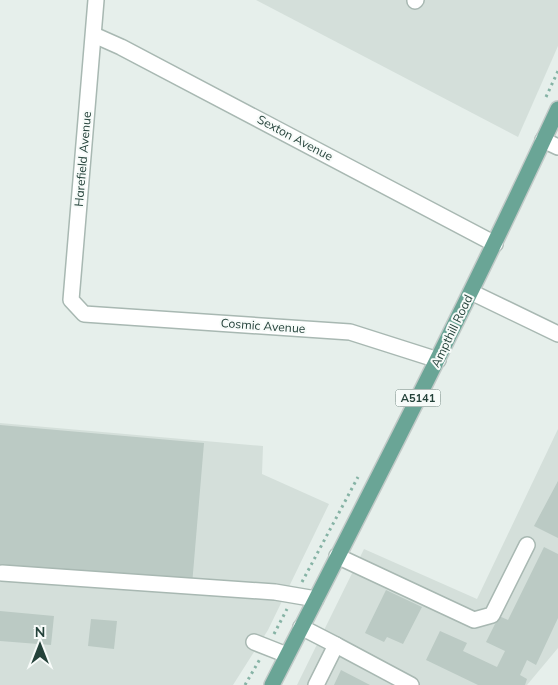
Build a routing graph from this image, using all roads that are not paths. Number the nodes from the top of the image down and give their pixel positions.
1 (96, 0) edge
2 (94, 35) junction
3 (558, 108) edge
4 (543, 140) junction
5 (558, 147) edge
6 (495, 244) junction
7 (471, 292) junction
8 (84, 314) joint
9 (558, 334) edge
10 (438, 360) junction
11 (527, 545) dead end
12 (338, 556) junction
13 (2, 573) dead end
14 (316, 599) junction
15 (301, 628) junction
16 (260, 644) road end
17 (336, 645) junction
18 (287, 655) junction
19 (272, 685) edge
20 (316, 685) edge
21 (411, 685) edge

1 - 2 street, Harefield Avenue
2 - 6 street, Sexton Avenue
2 - 8 street, Harefield Avenue
3 - 4 main road, Ampthill Road / A5141
4 - 5 street
4 - 6 main road, Ampthill Road / A5141
6 - 7 main road, Ampthill Road / A5141
7 - 9 street
7 - 10 main road, Ampthill Road / A5141
8 - 10 street, Cosmic Avenue
10 - 12 main road, Ampthill Road / A5141
11 - 12 street
12 - 14 main road, Ampthill Road / A5141
13 - 14 street
14 - 15 main road, Ampthill Road / A5141
15 - 17 street
15 - 18 main road, Ampthill Road / A5141
16 - 18 street
17 - 20 street
17 - 21 street
18 - 19 main road, Ampthill Road / A5141

